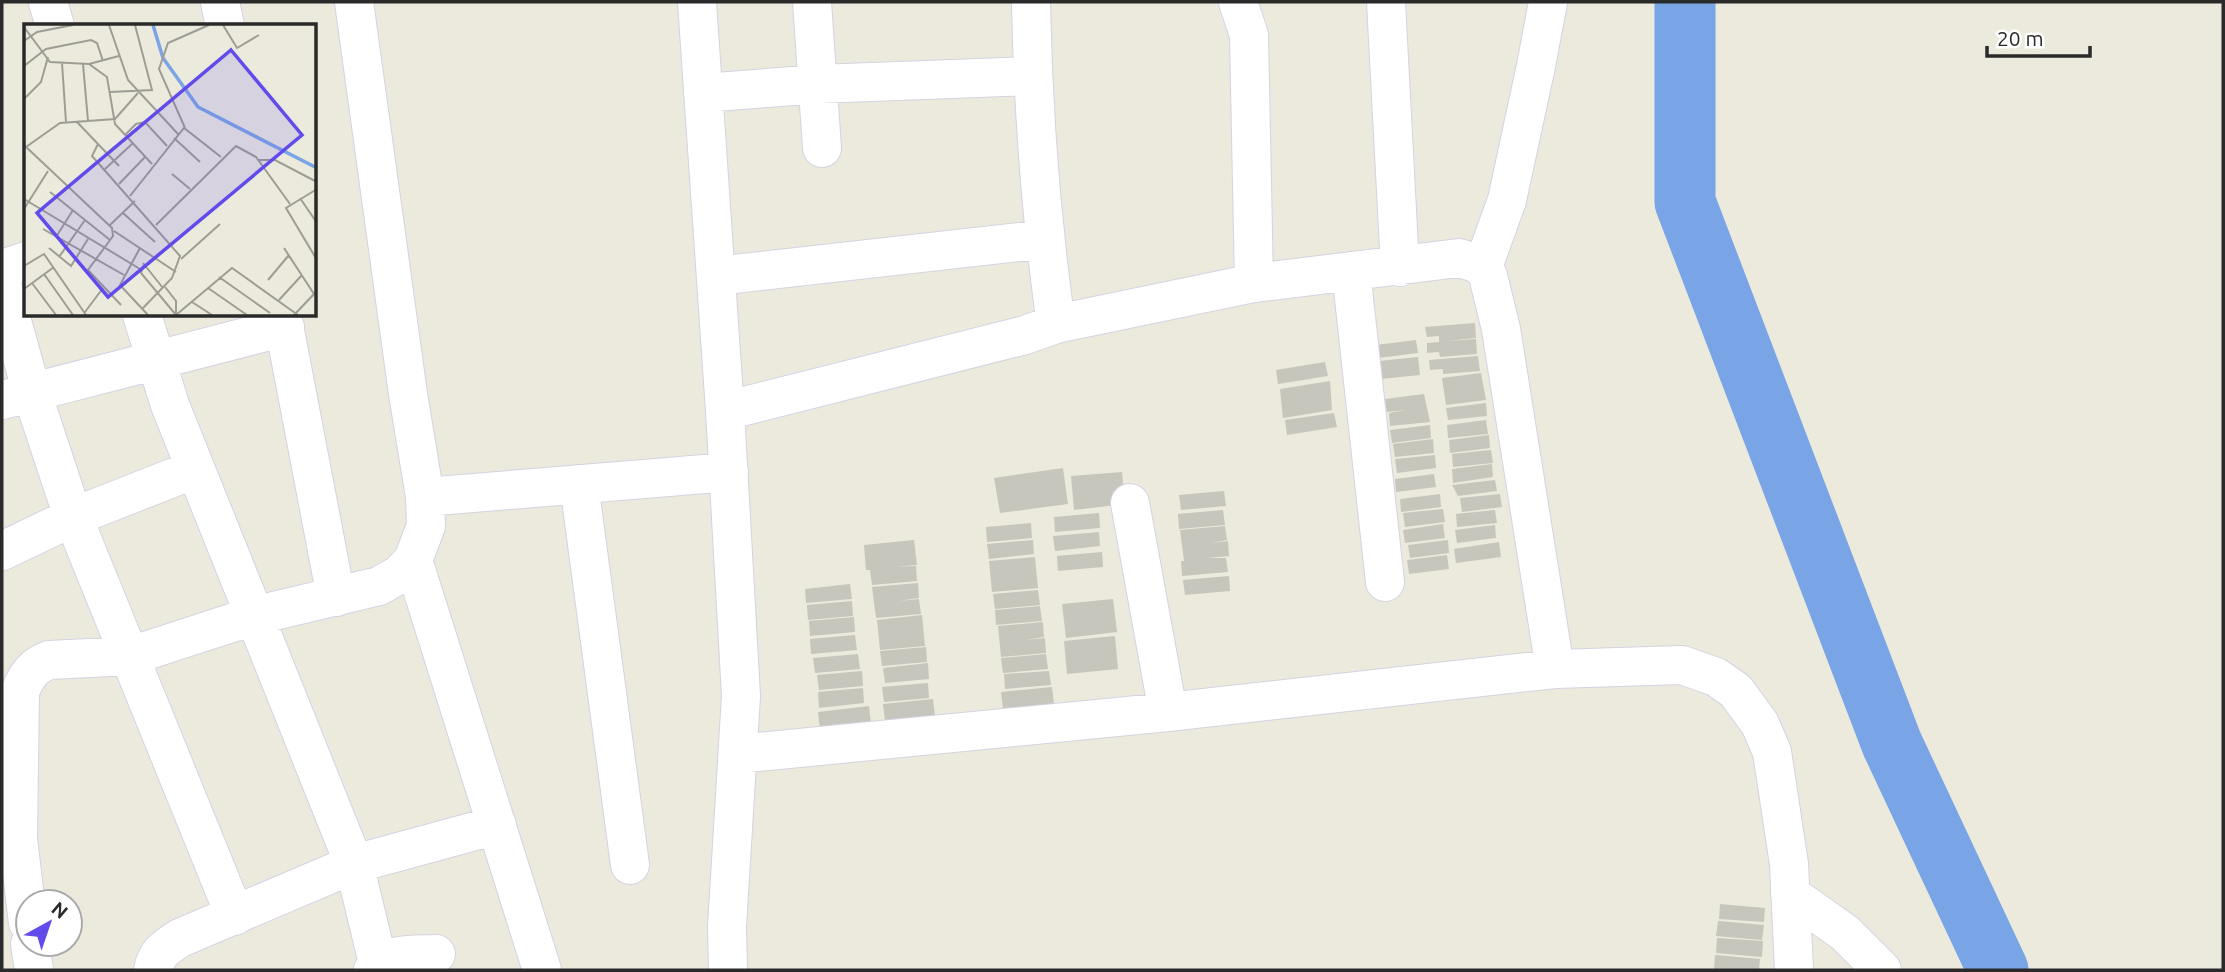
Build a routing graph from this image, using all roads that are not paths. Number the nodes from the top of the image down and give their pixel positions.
1 (48, 2) edge
2 (220, 2) edge
3 (354, 2) edge
4 (697, 2) edge
5 (812, 2) edge
6 (1031, 2) edge
7 (1239, 2) edge
8 (1261, 2) edge
9 (1386, 2) edge
10 (1548, 2) edge
11 (54, 24) edge
12 (225, 24) edge
13 (1033, 76) junction
14 (818, 84) junction
15 (703, 93) junction
16 (822, 148) dead end
17 (1045, 239) junction
18 (24, 262) edge
19 (1400, 267) junction
20 (1483, 267) junction
21 (2, 269) edge
22 (1351, 271) junction
23 (716, 276) junction
24 (1254, 283) junction
25 (4, 301) edge
26 (143, 317) edge
27 (284, 321) edge
28 (1056, 324) junction
29 (156, 360) junction
30 (17, 396) edge
31 (725, 411) junction
32 (195, 469) junction
33 (729, 472) junction
34 (579, 484) junction
35 (425, 497) junction
36 (1130, 503) dead end
37 (73, 517) junction
38 (2, 551) edge
39 (413, 560) junction
40 (1385, 582) dead end
41 (336, 597) junction
42 (253, 616) junction
43 (130, 656) junction
44 (1555, 669) junction
45 (1168, 712) junction
46 (738, 754) junction
47 (497, 825) junction
48 (354, 864) junction
49 (630, 864) dead end
50 (13, 887) edge
51 (1790, 894) junction
52 (235, 916) junction
53 (437, 949) edge
54 (376, 966) edge
55 (153, 970) edge
56 (542, 970) edge
57 (728, 970) edge
58 (1794, 970) edge
59 (1882, 970) edge

1 - 11 street
2 - 12 street
3 - 35 street
4 - 15 street
5 - 14 street
6 - 13 street
7 - 8 street
7 - 24 street
9 - 19 street
10 - 20 street
13 - 14 street
13 - 17 street
14 - 15 street
14 - 16 street
15 - 23 street
17 - 23 street
17 - 28 street
18 - 21 street
19 - 20 street
19 - 22 street
20 - 44 street
22 - 24 street
22 - 40 street
23 - 31 street
24 - 28 street
25 - 30 street
26 - 29 street
27 - 29 street
27 - 41 street
28 - 31 street
29 - 30 street
29 - 32 street
30 - 37 street
31 - 33 street
32 - 37 street
32 - 42 street
33 - 34 street
33 - 46 street
34 - 35 street
34 - 49 street
35 - 39 street
36 - 45 street
37 - 38 street
37 - 43 street
39 - 41 street
39 - 47 street
41 - 42 street
42 - 43 street
42 - 48 street
43 - 50 street
43 - 52 street
44 - 45 street
44 - 51 street
45 - 46 street
46 - 57 street
47 - 48 street
47 - 56 street
48 - 52 street
48 - 54 street
51 - 58 street
51 - 59 street
52 - 55 street
53 - 54 street

